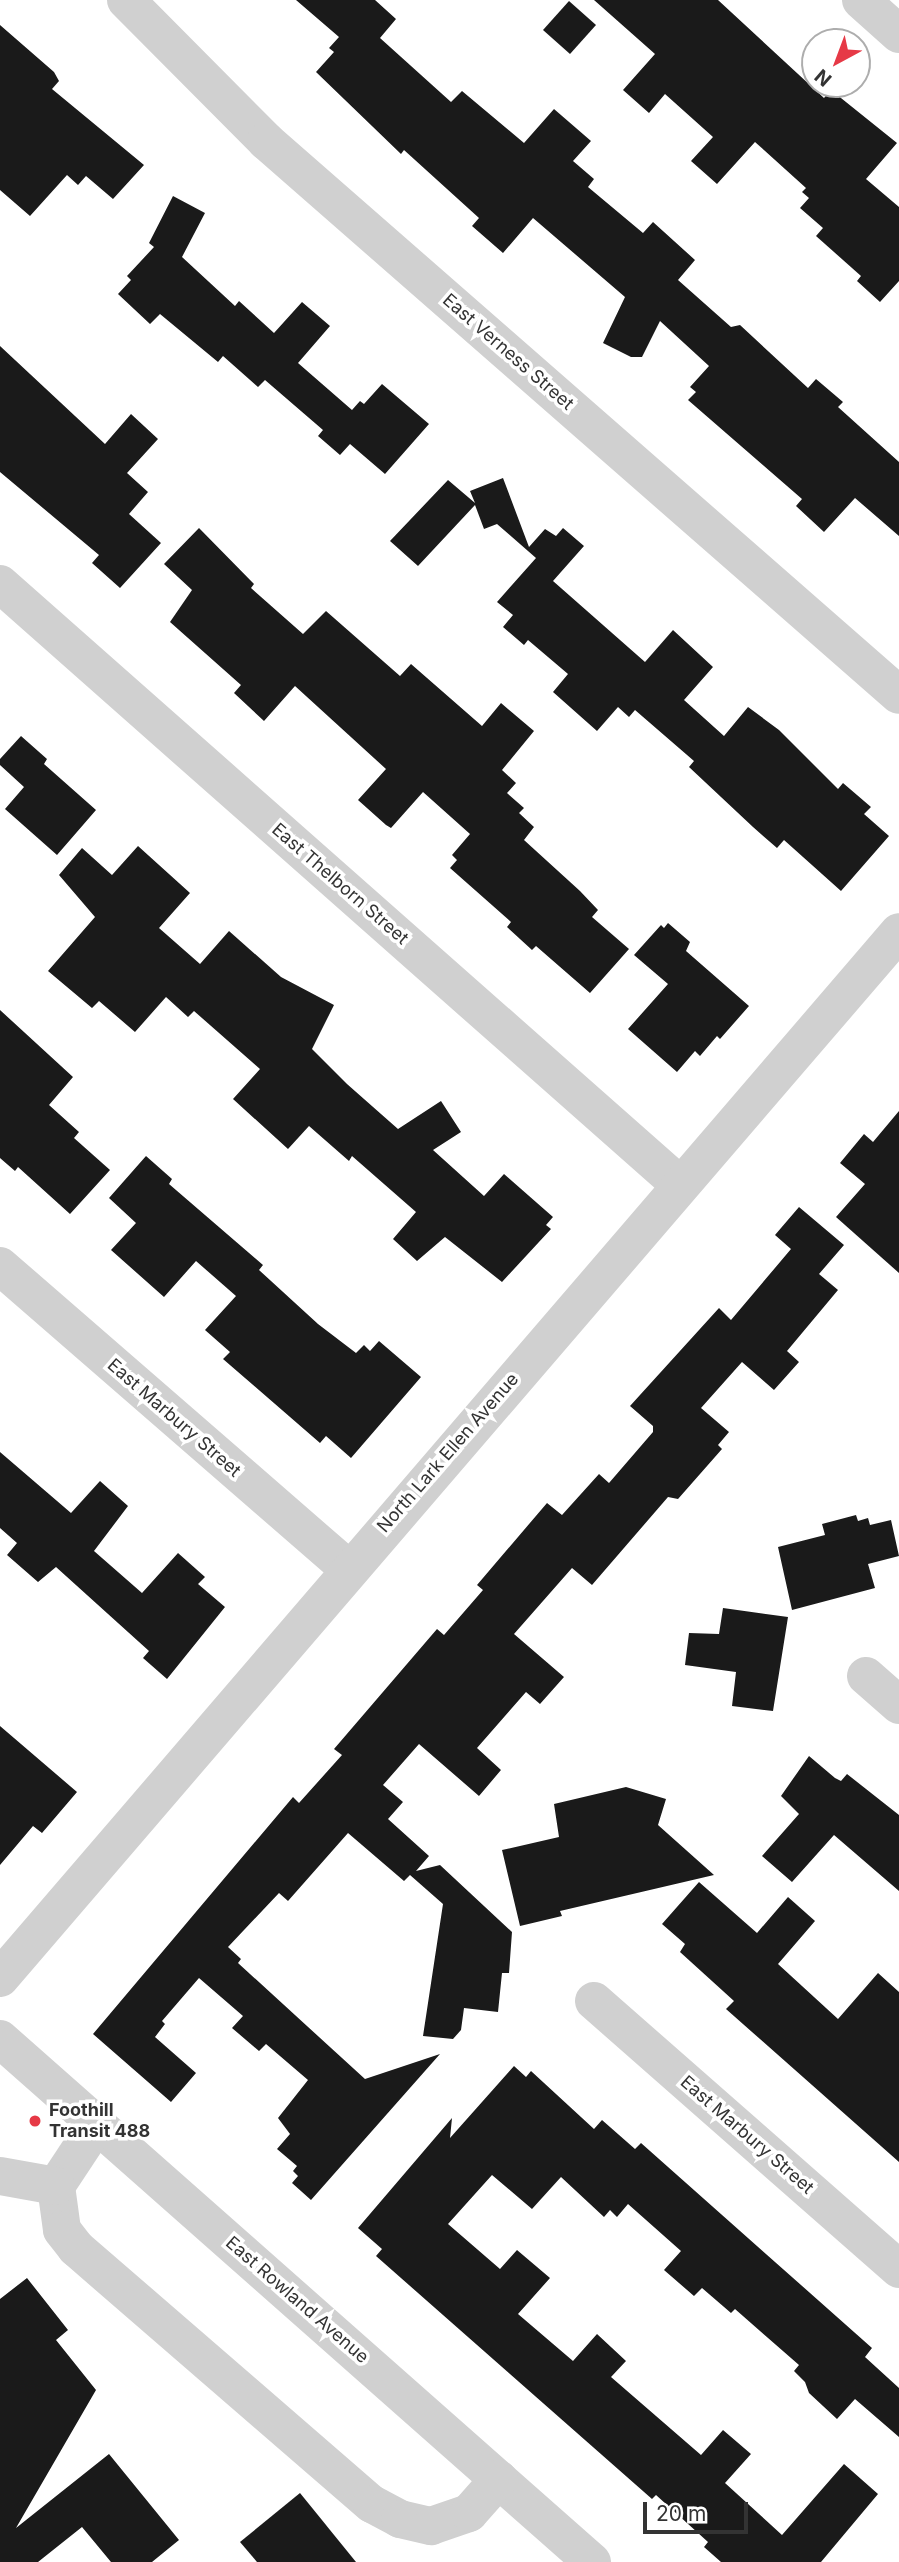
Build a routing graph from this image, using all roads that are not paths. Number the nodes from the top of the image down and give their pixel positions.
1 (125, 0) edge
2 (861, 0) edge
3 (899, 34) edge
4 (0, 584) edge
5 (899, 695) edge
6 (899, 932) edge
7 (680, 1185) junction
8 (0, 1266) edge
9 (348, 1569) junction
10 (866, 1676) dead end
11 (899, 1705) edge
12 (0, 1978) edge
13 (594, 2001) dead end
14 (0, 2039) edge
15 (97, 2124) junction
16 (0, 2176) edge
17 (56, 2186) junction
18 (899, 2269) edge
19 (499, 2479) junction
20 (592, 2562) edge

1 - 5 street, East Verness Street
2 - 3 street
4 - 7 street, East Thelborn Street
6 - 7 street, North Lark Ellen Avenue
7 - 9 street, North Lark Ellen Avenue
8 - 9 street, East Marbury Street
9 - 12 street, North Lark Ellen Avenue
10 - 11 street
13 - 18 street, East Marbury Street
14 - 15 street, East Rowland Avenue
15 - 17 street
15 - 19 street, East Rowland Avenue
16 - 17 street
17 - 19 street
19 - 20 street, East Rowland Avenue

